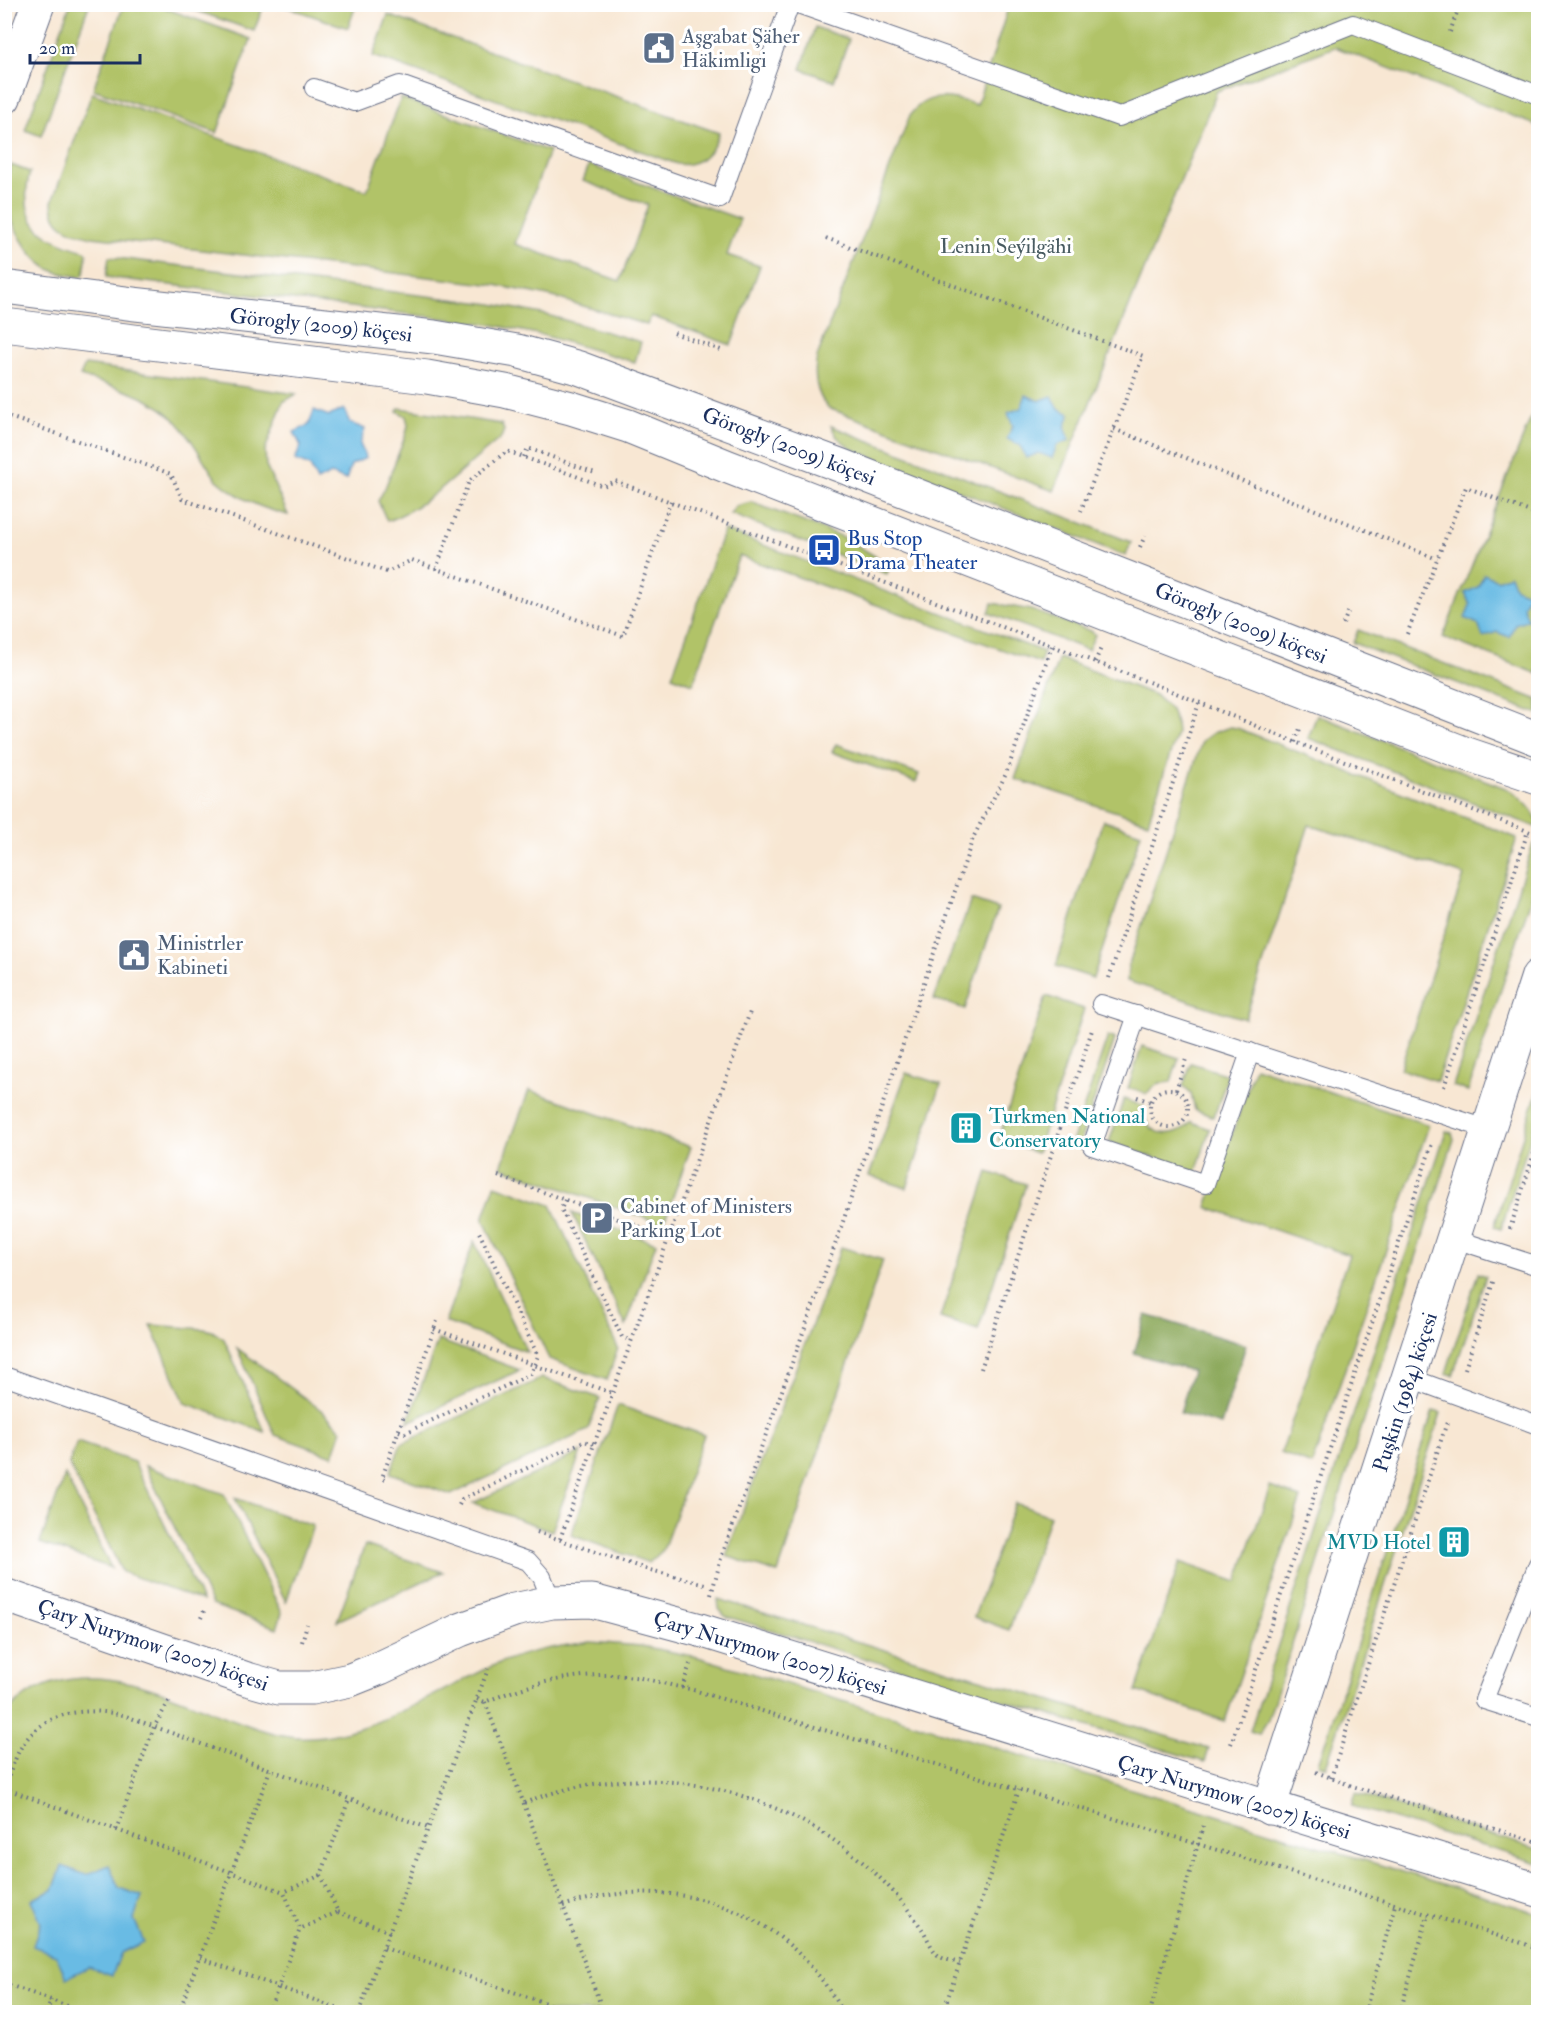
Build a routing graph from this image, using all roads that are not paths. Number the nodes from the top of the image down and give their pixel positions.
1 (38, 4) edge
2 (790, 4) edge
3 (798, 4) edge
4 (314, 88) dead end
5 (1539, 95) edge
6 (4, 98) edge
7 (4, 287) edge
8 (4, 325) edge
9 (1539, 739) edge
10 (1539, 778) edge
11 (1539, 976) edge
12 (1101, 1004) road end
13 (1137, 1016) junction
14 (1250, 1052) junction
15 (1490, 1130) junction
16 (1455, 1239) junction
17 (1539, 1266) edge
18 (4, 1376) edge
19 (1410, 1378) junction
20 (1539, 1425) edge
21 (1539, 1564) edge
22 (4, 1595) edge
23 (552, 1602) junction
24 (1539, 1717) edge
25 (1269, 1808) junction
26 (1539, 1890) edge

1 - 6 street
2 - 4 lane
3 - 5 lane
7 - 9 street, Görogly (2009) köçesi
8 - 10 street, Görogly (2009) köçesi
11 - 15 street, Puşkin (1984) köçesi
12 - 13 lane
13 - 14 lane
13 - 14 lane
14 - 15 lane
15 - 16 street, Puşkin (1984) köçesi
16 - 17 lane
16 - 19 street, Puşkin (1984) köçesi
18 - 23 lane
19 - 20 lane
19 - 25 street, Puşkin (1984) köçesi
21 - 24 lane
22 - 23 street, Çary Nurymow (2007) köçesi
23 - 25 street, Çary Nurymow (2007) köçesi
25 - 26 street, Çary Nurymow (2007) köçesi

